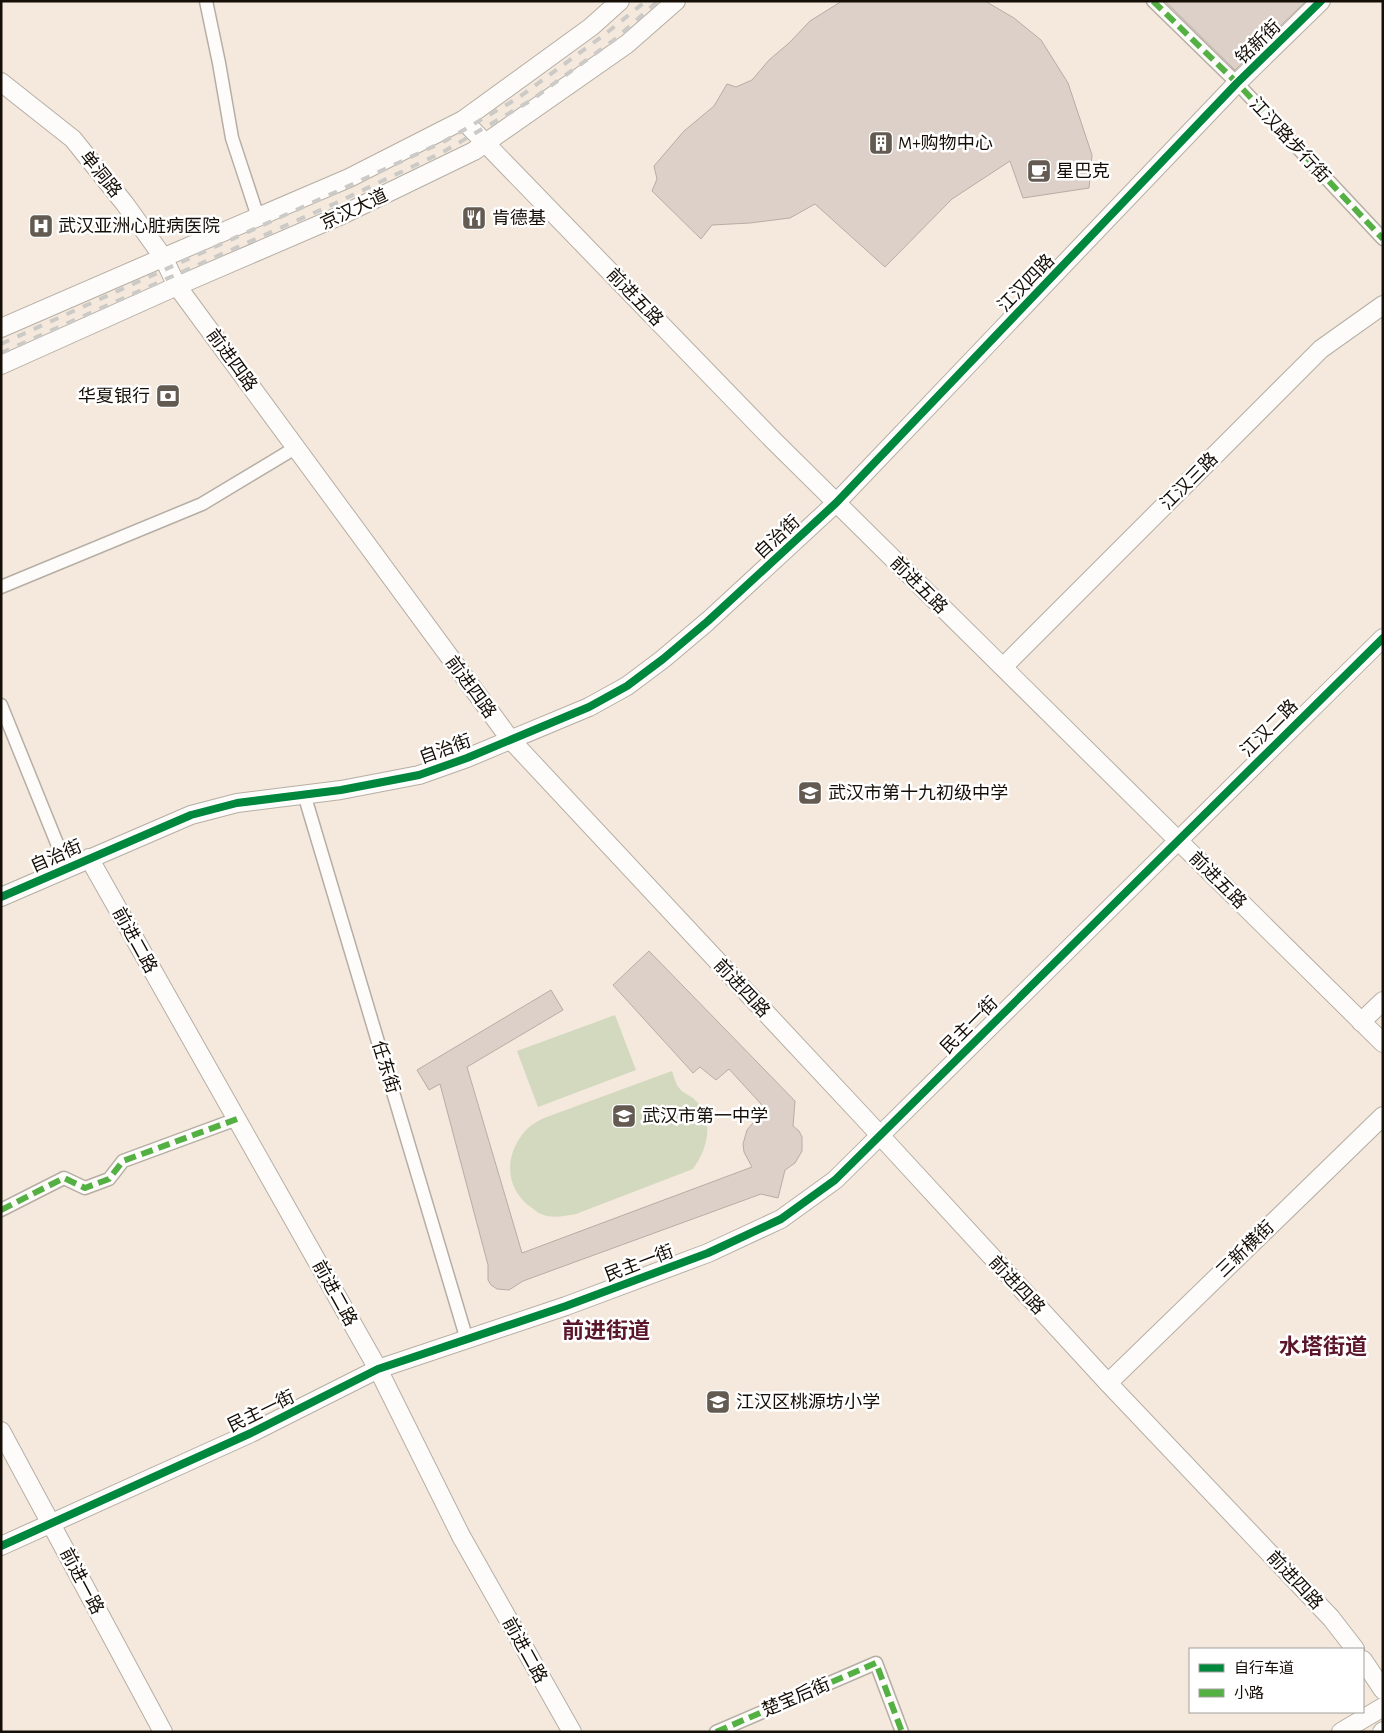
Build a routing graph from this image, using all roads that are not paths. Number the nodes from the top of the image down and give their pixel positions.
1 (206, 1) edge
2 (620, 1) edge
3 (676, 1) edge
4 (1153, 1) edge
5 (1321, 1) edge
6 (1, 82) edge
7 (1237, 84) junction
8 (463, 120) junction
9 (485, 142) junction
10 (258, 217) junction
11 (1383, 239) edge
12 (164, 257) junction
13 (177, 286) junction
14 (1383, 305) edge
15 (1, 328) edge
16 (1, 365) edge
17 (295, 448) junction
18 (836, 503) junction
19 (1, 586) edge
20 (1383, 638) edge
21 (1003, 668) junction
22 (1, 704) edge
23 (510, 739) junction
24 (304, 794) junction
25 (1177, 840) junction
26 (89, 858) junction
27 (67, 868) junction
28 (1, 897) edge
29 (1383, 1001) edge
30 (1361, 1022) junction
31 (1383, 1043) edge
32 (1383, 1116) edge
33 (236, 1119) junction
34 (879, 1135) junction
35 (1, 1210) edge
36 (467, 1340) junction
37 (378, 1369) junction
38 (1108, 1382) junction
39 (1, 1431) edge
40 (51, 1524) junction
41 (1, 1546) edge
42 (1354, 1648) edge
43 (1364, 1662) edge
44 (1383, 1690) edge
45 (1383, 1707) edge
46 (163, 1732) edge
47 (572, 1732) edge
48 (716, 1732) edge
49 (902, 1732) edge
50 (1342, 1732) edge

1 - 10 street
2 - 8 street, 京汉大道
3 - 9 street, 京汉大道
4 - 7 street, 江汉路步行街
5 - 7 street, 铭新街
6 - 12 street, 单洞路
7 - 11 street, 江汉路步行街
7 - 18 street, 江汉四路
8 - 9 street, 前进五路
8 - 10 street, 京汉大道
9 - 13 street, 京汉大道
9 - 18 street, 前进五路
10 - 12 street, 京汉大道
12 - 13 street, 单洞路
12 - 15 street, 京汉大道
13 - 16 street, 京汉大道
13 - 17 street, 前进四路
14 - 21 street, 江汉三路
17 - 19 street
17 - 23 street, 前进四路
18 - 21 street, 前进五路
18 - 23 street, 自治街
20 - 25 street, 江汉二路
21 - 25 street, 前进五路
22 - 27 street
23 - 24 street, 自治街
23 - 34 street, 前进四路
24 - 26 street, 自治街
24 - 36 street, 任东街
25 - 30 street, 前进五路
25 - 34 street, 民主一街
26 - 27 street, 自治街
26 - 33 street, 前进二路
27 - 28 street, 自治街
29 - 30 street
30 - 31 street, 前进五路
32 - 38 street, 三新横街
33 - 35 street
33 - 37 street, 前进二路
34 - 36 street, 民主一街
34 - 38 street, 前进四路
36 - 37 street, 民主一街
37 - 40 street, 民主一街
37 - 47 street, 前进二路
38 - 42 street, 前进四路
39 - 40 street, 前进一路
40 - 41 street, 民主一街
40 - 46 street, 前进一路
43 - 44 street
45 - 50 street
48 - 49 street, 楚宝后街

